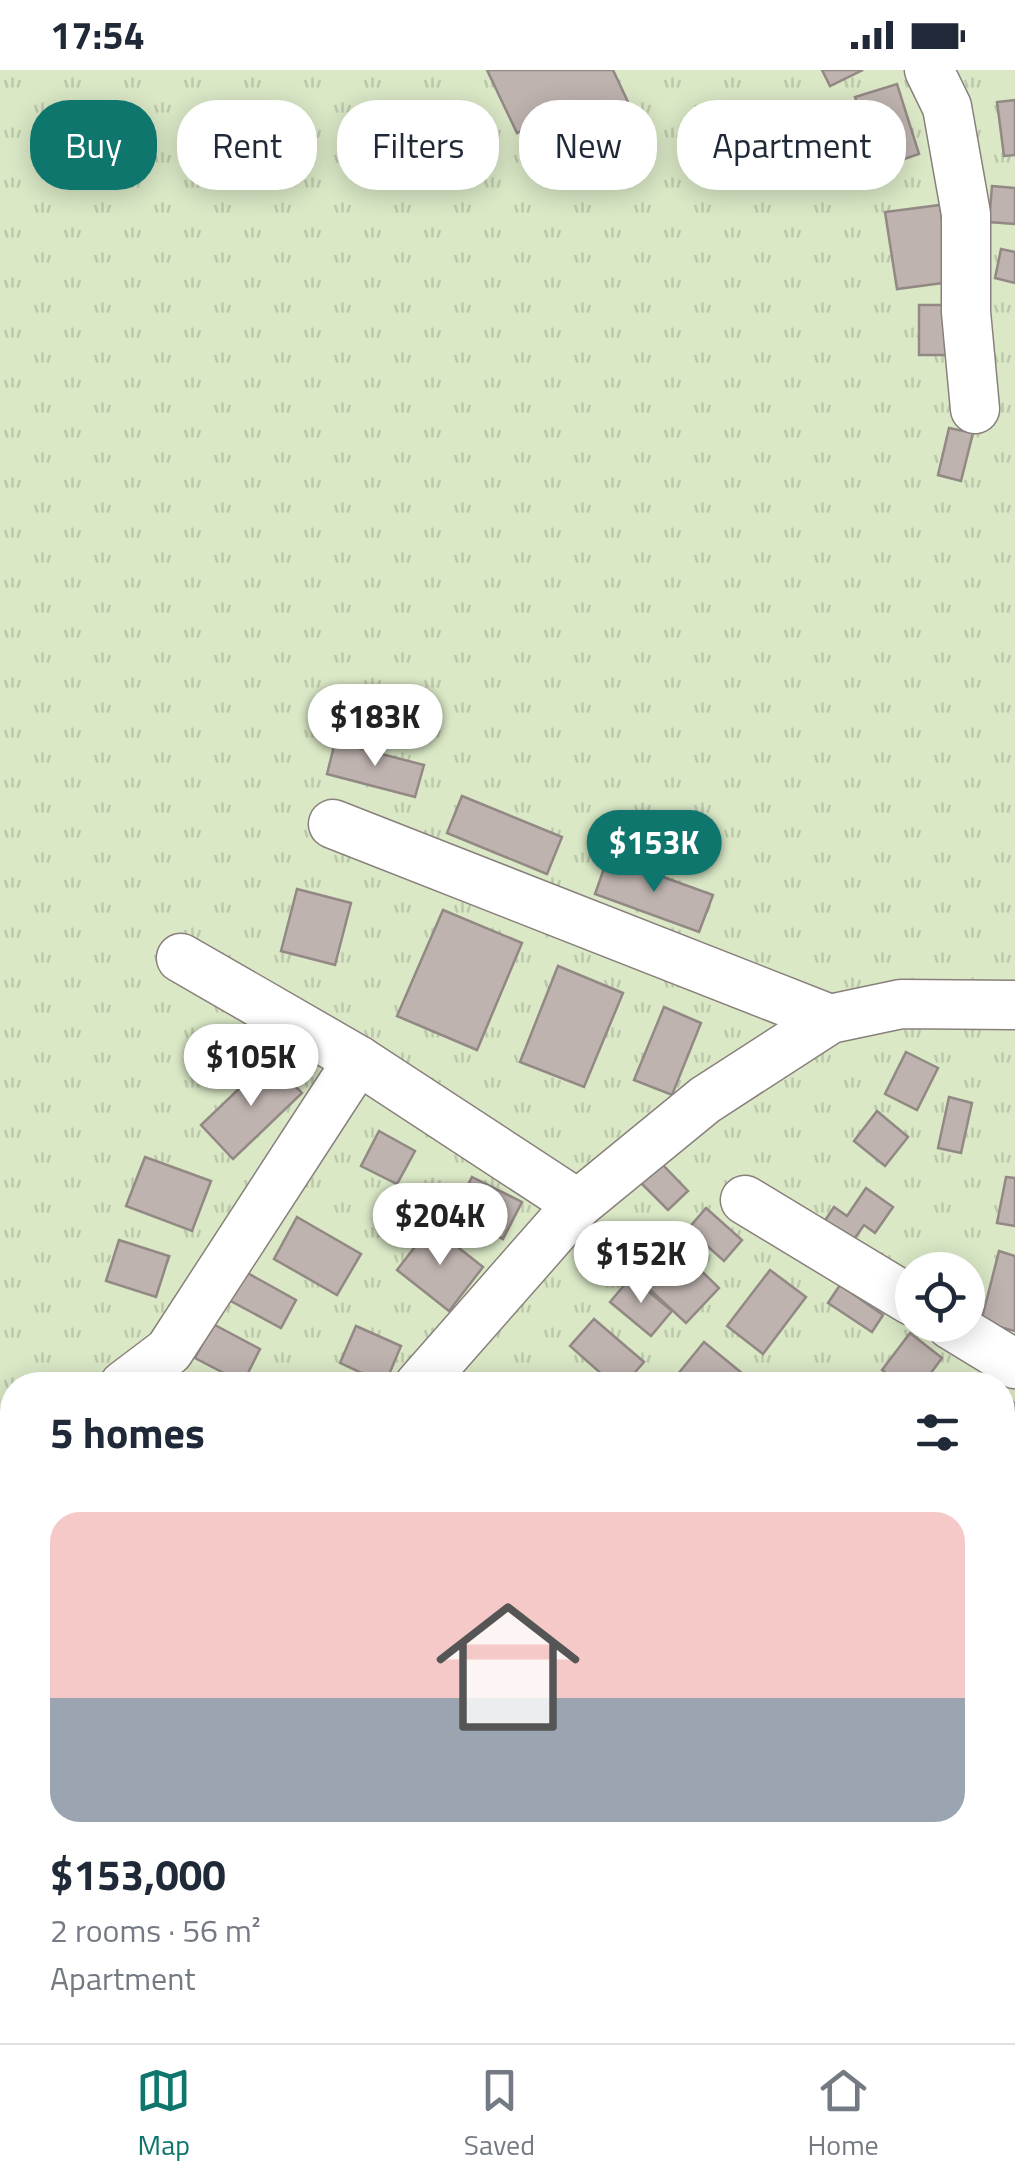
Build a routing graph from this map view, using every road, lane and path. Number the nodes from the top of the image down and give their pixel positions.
1 (929, 70) edge
2 (975, 409) dead end
3 (333, 824) dead end
4 (181, 958) dead end
5 (1015, 1005) edge
6 (830, 1019) junction
7 (358, 1060) junction
8 (745, 1200) dead end
9 (578, 1204) junction
10 (895, 1291) edge
11 (979, 1342) edge
12 (1015, 1364) edge
13 (141, 1372) edge
14 (431, 1372) edge

1 - 2 street
3 - 6 street
4 - 7 street
5 - 6 street
6 - 9 street
7 - 9 street
7 - 13 street
8 - 10 street
9 - 14 street
11 - 12 street

